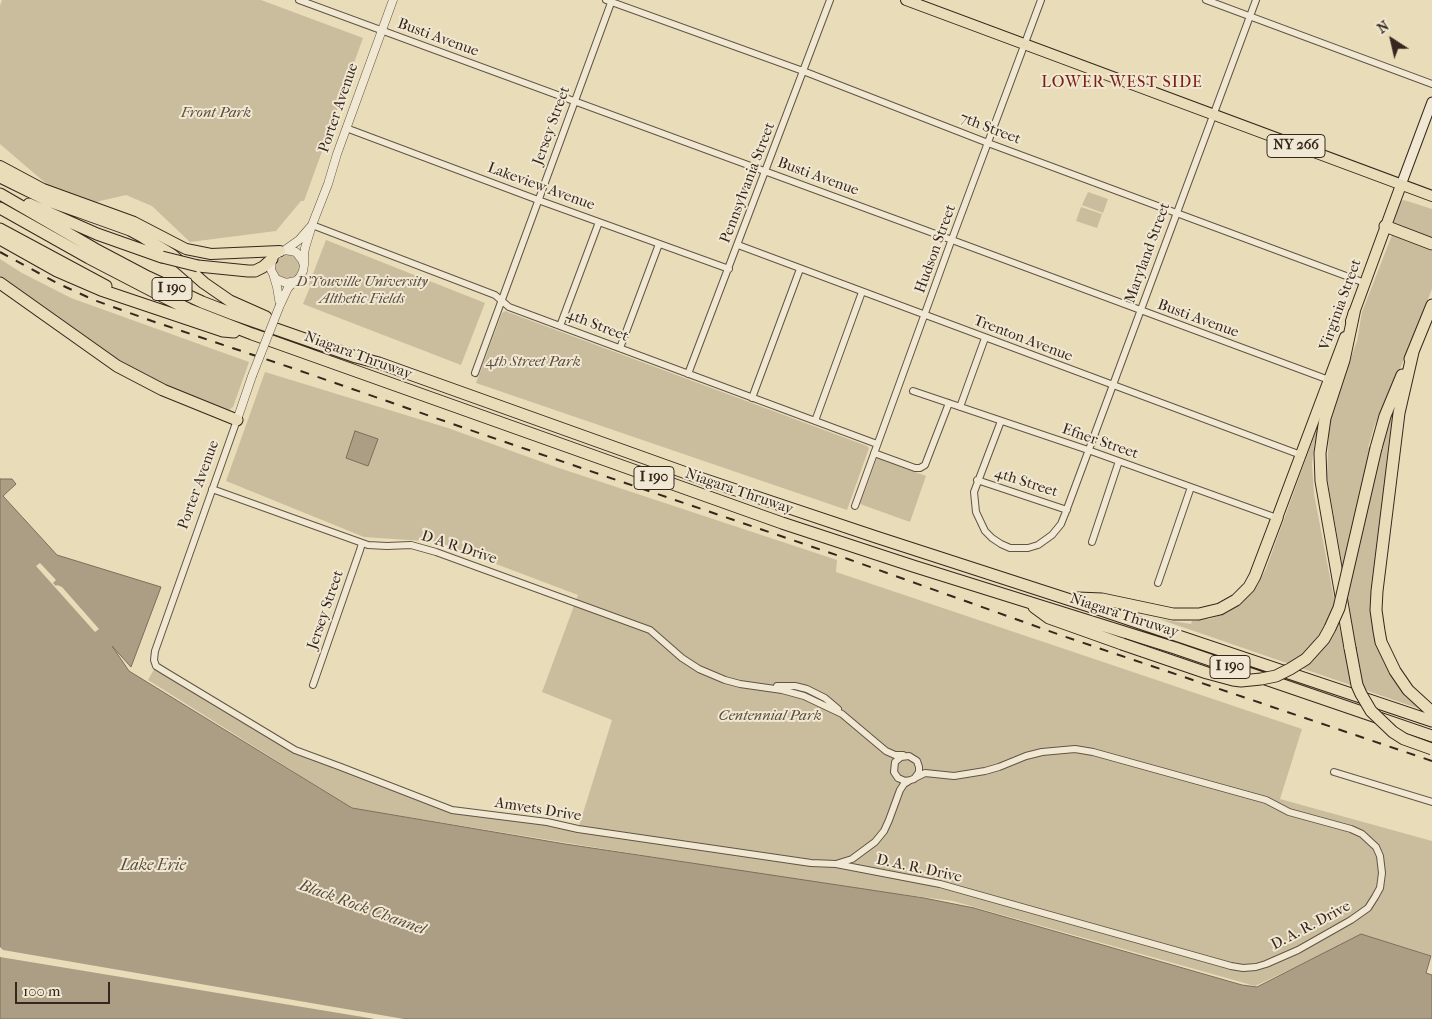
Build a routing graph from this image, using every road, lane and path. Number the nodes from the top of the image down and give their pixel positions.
1 (298, 0) edge
2 (393, 0) edge
3 (830, 0) edge
4 (906, 0) edge
5 (1041, 0) edge
6 (1206, 0) edge
7 (1256, 0) edge
8 (610, 1) edge
9 (1250, 16) junction
10 (381, 30) junction
11 (1025, 44) junction
12 (803, 71) junction
13 (1432, 84) edge
14 (574, 102) junction
15 (1432, 102) edge
16 (1213, 115) junction
17 (346, 128) junction
18 (988, 142) junction
19 (0, 166) edge
20 (765, 171) junction
21 (0, 177) edge
22 (1402, 185) junction
23 (0, 193) edge
24 (1432, 196) edge
25 (538, 200) junction
26 (0, 208) edge
27 (1177, 212) junction
28 (599, 222) junction
29 (312, 225) junction
30 (1385, 226) junction
31 (0, 229) edge
32 (0, 239) edge
33 (952, 240) junction
34 (659, 244) junction
35 (1432, 244) edge
36 (738, 245) junction
37 (279, 253) junction
38 (304, 265) junction
39 (729, 269) junction
40 (800, 269) junction
41 (273, 276) junction
42 (296, 281) junction
43 (1365, 282) junction
44 (0, 283) edge
45 (862, 292) junction
46 (122, 296) junction
47 (502, 300) junction
48 (280, 305) junction
49 (1432, 305) edge
50 (1140, 311) junction
51 (1354, 313) junction
52 (925, 315) junction
53 (560, 326) junction
54 (252, 334) junction
55 (985, 338) junction
56 (620, 348) junction
57 (1413, 352) junction
58 (379, 363) junction
59 (474, 373) dead end
60 (688, 374) junction
61 (1329, 380) junction
62 (1113, 386) junction
63 (914, 391) dead end
64 (752, 398) junction
65 (949, 404) junction
66 (960, 407) junction
67 (237, 420) junction
68 (815, 421) junction
69 (1001, 421) junction
70 (877, 444) junction
71 (1088, 450) junction
72 (874, 453) junction
73 (1301, 455) junction
74 (1119, 461) junction
75 (977, 480) junction
76 (1191, 487) junction
77 (212, 489) junction
78 (855, 506) dead end
79 (1066, 512) junction
80 (1277, 518) junction
81 (1092, 542) dead end
82 (362, 543) junction
83 (1158, 583) dead end
84 (1064, 598) junction
85 (1026, 601) junction
86 (164, 671) joint
87 (313, 685) dead end
88 (1432, 712) edge
89 (1432, 721) edge
90 (1432, 736) edge
91 (1432, 749) edge
92 (886, 751) junction
93 (907, 756) junction
94 (917, 761) junction
95 (1334, 772) dead end
96 (894, 773) junction
97 (930, 773) junction
98 (913, 779) junction
99 (900, 790) junction
100 (1432, 802) edge
101 (836, 864) junction

1 - 10 street, Busti Avenue
2 - 10 street, Porter Avenue
3 - 12 street, Pennsylvania Street
4 - 11 main road, NY 266
5 - 11 street, Hudson Street
6 - 9 street
7 - 9 street, Maryland Street
8 - 12 street, 7th Street
8 - 14 street, Jersey Street
9 - 13 street
9 - 16 street, Maryland Street
10 - 14 street, Busti Avenue
10 - 17 street, Porter Avenue
11 - 16 main road, NY 266
11 - 18 street, Hudson Street
12 - 18 street, 7th Street
12 - 20 street, Pennsylvania Street
14 - 20 street, Busti Avenue
14 - 25 street, Jersey Street
15 - 22 main road, Virginia Street
16 - 22 main road, NY 266
16 - 27 street, Maryland Street
17 - 25 street, Lakeview Avenue
17 - 29 street, Porter Avenue
18 - 27 street, 7th Street
18 - 33 street, Hudson Street
19 - 37 main road
20 - 33 street, Busti Avenue
20 - 36 street, Pennsylvania Street
21 - 58 highway
22 - 24 main road, NY 266
22 - 30 main road, Virginia Street
23 - 37 highway, bridge
23 - 58 highway, Niagara Thruway / I 190
25 - 28 street, Lakeview Avenue
25 - 47 street, Jersey Street
26 - 54 highway, Niagara Thruway / I 190
27 - 43 street, 7th Street
27 - 50 street, Maryland Street
28 - 34 street, Lakeview Avenue
28 - 53 street
29 - 37 street, Porter Avenue
29 - 38 street, Porter Avenue
29 - 47 street, 4th Street
30 - 35 highway
30 - 43 main road, Virginia Street
31 - 46 highway
32 - 46 highway
33 - 50 street, Busti Avenue
33 - 52 street, Hudson Street
34 - 39 street, Lakeview Avenue
34 - 56 street
36 - 39 street, Pennsylvania Street
36 - 40 street, Trenton Avenue
37 - 38 street
37 - 41 street
38 - 42 street, Porter Avenue
39 - 60 street, Pennsylvania Street
40 - 45 street, Trenton Avenue
40 - 64 street
41 - 42 street
41 - 48 street
42 - 48 street, Porter Avenue
43 - 51 main road, Virginia Street
44 - 67 highway
45 - 52 street, Trenton Avenue
45 - 68 street
46 - 54 highway
47 - 53 street, 4th Street
47 - 59 street, Jersey Street
48 - 67 street, Porter Avenue, bridge
49 - 57 highway
50 - 61 street, Busti Avenue
50 - 62 street, Maryland Street
51 - 61 main road, Virginia Street
51 - 91 highway, bridge
52 - 55 street, Trenton Avenue
52 - 70 street, Hudson Street
53 - 56 street, 4th Street
54 - 85 highway, Niagara Thruway / I 190
55 - 62 street, Trenton Avenue
55 - 66 street
56 - 60 street, 4th Street
57 - 85 highway, bridge
57 - 88 highway
58 - 84 highway, Niagara Thruway / I 190
60 - 64 street, 4th Street
61 - 73 main road, Virginia Street
62 - 71 street, Maryland Street
62 - 73 street, Trenton Avenue
63 - 65 street, Efner Street
64 - 68 street, 4th Street
65 - 66 street, Efner Street
65 - 72 street
66 - 69 street, Efner Street
67 - 77 street, Porter Avenue
68 - 70 street, 4th Street
69 - 71 street, Efner Street
69 - 75 street, Maryland Street
70 - 72 street, Hudson Street
71 - 74 street, Efner Street
71 - 79 street, Maryland Street
72 - 78 street, Hudson Street
73 - 80 main road, Virginia Street
74 - 76 street, Efner Street
74 - 81 street
75 - 79 street, 4th Street
75 - 79 street, Maryland Street
76 - 80 street, Efner Street
76 - 83 street
77 - 82 street, D A R Drive
77 - 86 street, Porter Avenue
80 - 84 highway
82 - 87 street, Jersey Street
82 - 92 street, D A R Drive
84 - 89 highway, Niagara Thruway / I 190
85 - 90 highway, Niagara Thruway / I 190
86 - 101 street, Amvets Drive
92 - 93 street
92 - 96 street
93 - 94 street
93 - 96 street
94 - 97 street
94 - 98 street
95 - 100 street
96 - 98 street
96 - 99 street
97 - 98 street, D. A. R. Drive
97 - 101 street, D. A. R. Drive
98 - 99 street, D. A. R. Drive
99 - 101 street, Amvets Drive

